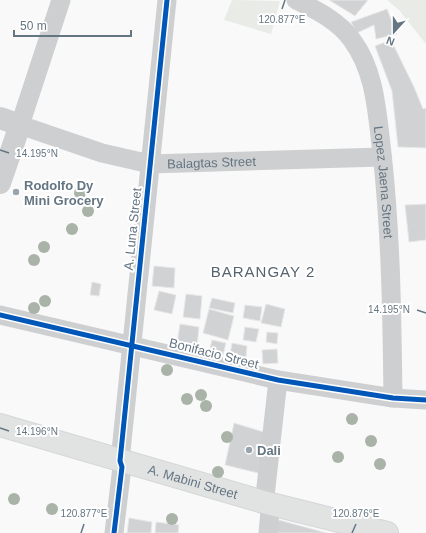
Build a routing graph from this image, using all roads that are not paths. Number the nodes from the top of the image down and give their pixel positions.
1 (61, 0) edge
2 (167, 0) edge
3 (296, 0) edge
4 (10, 122) edge
5 (382, 157) junction
6 (150, 164) junction
7 (0, 183) edge
8 (0, 315) edge
9 (131, 344) junction
10 (278, 380) junction
11 (393, 398) junction
12 (426, 400) edge
13 (0, 425) edge
14 (120, 461) junction
15 (267, 503) junction
16 (114, 533) edge
17 (268, 533) edge
18 (387, 533) edge

1 - 4 street
2 - 6 street, A. Luna Street
3 - 5 street, Lopez Jaena Street
4 - 6 street, Balagtas Street
4 - 7 street
5 - 6 street, Balagtas Street
5 - 11 street, Lopez Jaena Street
6 - 9 street, A. Luna Street
8 - 9 street, Bonifacio Street
9 - 10 street, Bonifacio Street
9 - 14 street, A. Luna Street
10 - 11 street, Bonifacio Street
10 - 15 street
11 - 12 street, Bonifacio Street
13 - 14 main road, A. Mabini Street
14 - 15 main road, A. Mabini Street
14 - 16 street, A. Luna Street
15 - 17 street
15 - 18 main road, A. Mabini Street

